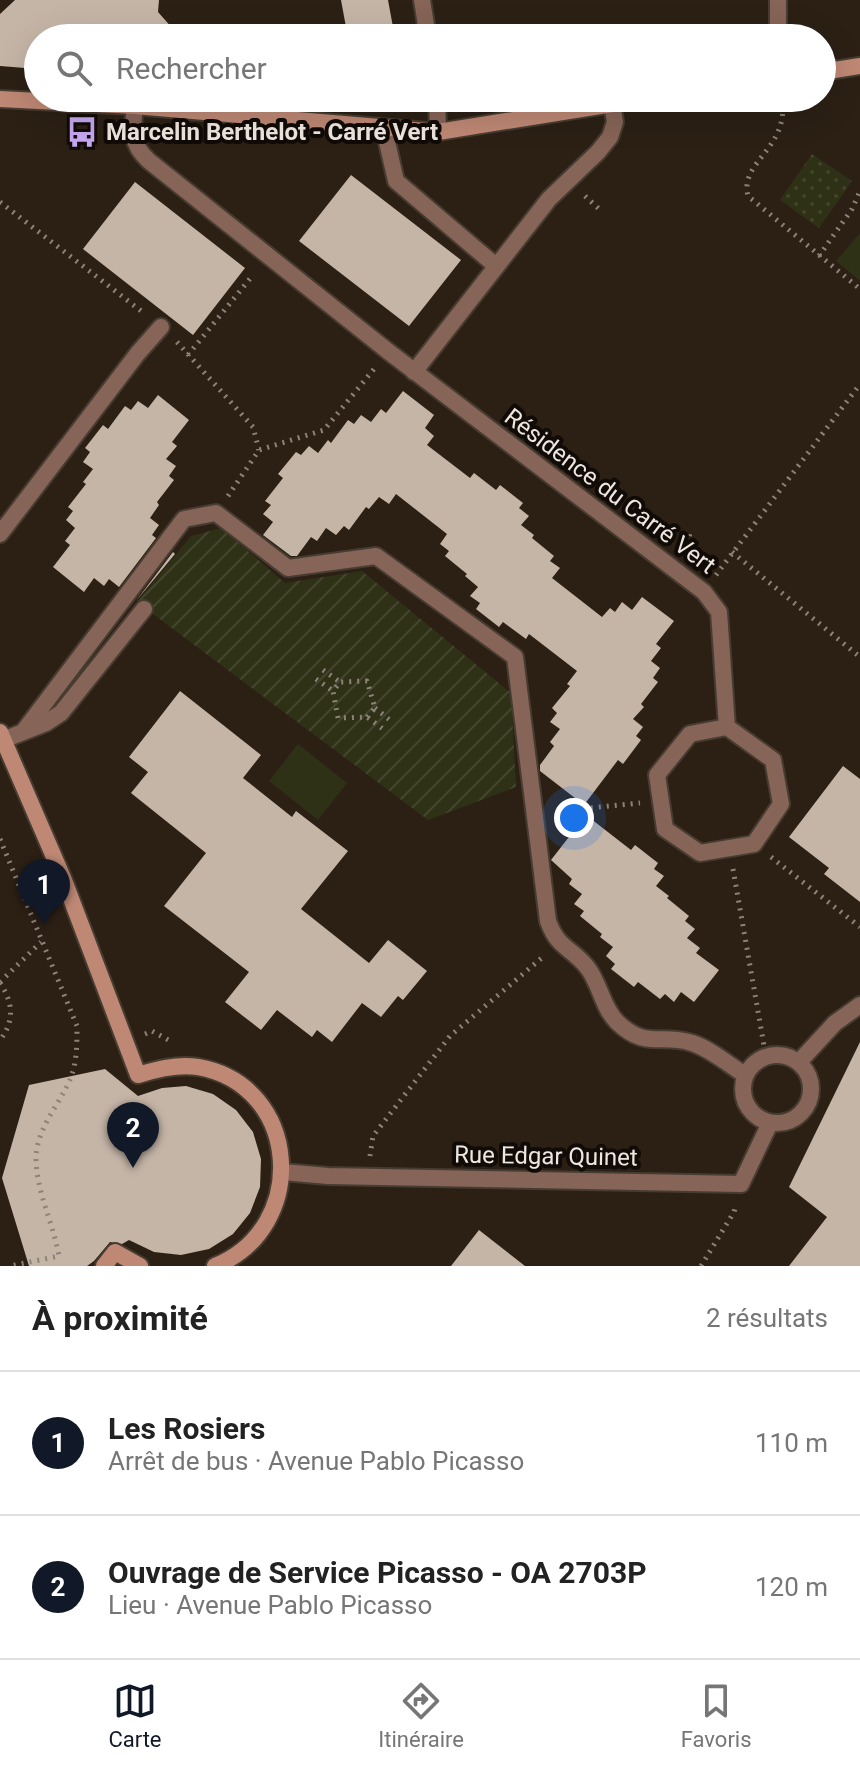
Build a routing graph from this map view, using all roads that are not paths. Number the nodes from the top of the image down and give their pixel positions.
1 (422, 0) edge
2 (778, 0) edge
3 (426, 24) edge
4 (778, 24) edge
5 (860, 66) edge
6 (836, 70) edge
7 (0, 99) edge
8 (24, 100) edge
9 (134, 112) edge
10 (200, 112) edge
11 (437, 112) edge
12 (562, 112) edge
13 (613, 112) edge
14 (384, 129) junction
15 (438, 132) junction
16 (496, 266) junction
17 (161, 327) road end
18 (414, 372) junction
19 (0, 534) edge
20 (144, 609) dead end
21 (727, 727) junction
22 (23, 732) junction
23 (2, 736) edge
24 (860, 1005) edge
25 (799, 1062) junction
26 (745, 1075) junction
27 (770, 1123) junction
28 (283, 1172) junction
29 (104, 1266) edge
30 (140, 1266) edge
31 (215, 1266) edge

1 - 3 street
2 - 4 street
5 - 6 street
7 - 8 street
9 - 18 street, Résidence du Carré Vert
10 - 14 street
11 - 15 street
12 - 15 street
13 - 16 street
14 - 15 street
14 - 16 street
16 - 18 street
17 - 19 street
18 - 21 street, Résidence du Carré Vert
20 - 22 street
21 - 21 street
22 - 23 street
22 - 26 street
23 - 28 street
24 - 25 street
25 - 26 street
25 - 27 street
26 - 27 street
27 - 28 street, Rue Edgar Quinet
28 - 31 street
29 - 30 street

